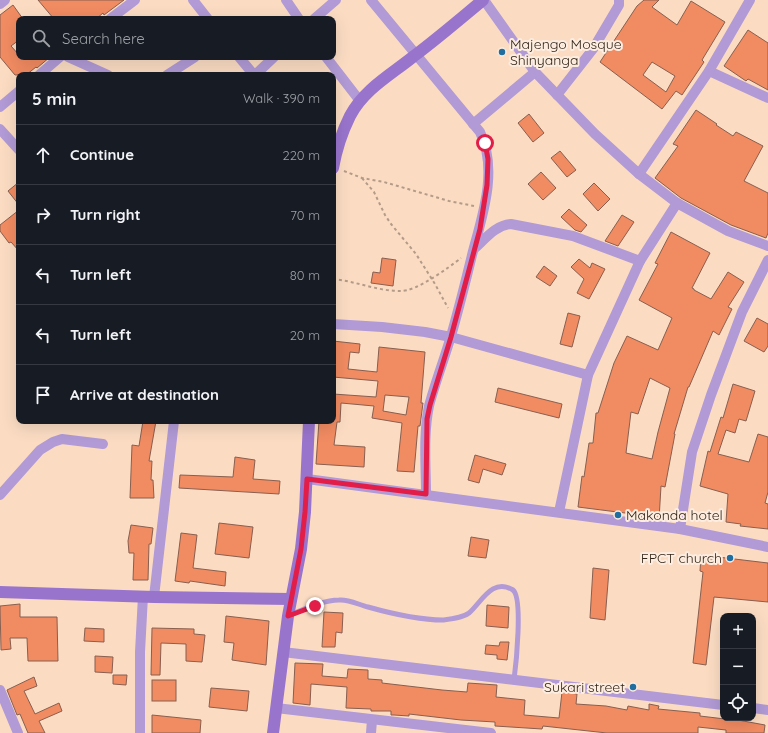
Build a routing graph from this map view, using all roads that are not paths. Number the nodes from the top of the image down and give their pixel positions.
1 (5, 0) edge
2 (135, 0) edge
3 (193, 0) edge
4 (286, 0) edge
5 (336, 0) edge
6 (371, 0) edge
7 (484, 0) edge
8 (619, 0) edge
9 (750, 0) edge
10 (0, 4) edge
11 (114, 16) edge
12 (206, 16) edge
13 (297, 16) edge
14 (317, 16) edge
15 (415, 55) junction
16 (56, 60) edge
17 (73, 60) edge
18 (190, 60) edge
19 (242, 60) edge
20 (271, 60) edge
21 (328, 60) edge
22 (89, 70) edge
23 (709, 71) junction
24 (42, 72) edge
25 (172, 72) edge
26 (252, 72) edge
27 (258, 72) edge
28 (536, 72) junction
29 (16, 94) edge
30 (557, 95) junction
31 (768, 98) edge
32 (360, 101) junction
33 (0, 107) edge
34 (473, 124) junction
35 (0, 129) edge
36 (16, 147) edge
37 (336, 155) edge
38 (639, 174) junction
39 (677, 203) junction
40 (768, 246) edge
41 (474, 249) junction
42 (768, 260) edge
43 (640, 261) junction
44 (336, 324) edge
45 (451, 337) junction
46 (588, 376) junction
47 (174, 424) edge
48 (309, 424) edge
49 (103, 444) dead end
50 (307, 479) junction
51 (426, 494) junction
52 (0, 495) edge
53 (559, 512) junction
54 (680, 529) junction
55 (768, 547) edge
56 (0, 592) edge
57 (149, 597) junction
58 (290, 599) junction
59 (288, 616) junction
60 (283, 652) junction
61 (514, 680) junction
62 (0, 690) edge
63 (720, 705) edge
64 (276, 708) junction
65 (756, 708) edge
66 (768, 710) edge
67 (372, 720) junction
68 (477, 732) edge
69 (18, 733) edge
70 (140, 733) edge
71 (273, 733) edge
72 (371, 733) edge
73 (491, 733) edge

1 - 10 street
2 - 11 street
3 - 12 street
4 - 13 street
5 - 14 street
6 - 15 street
7 - 15 street
7 - 28 street
8 - 30 street
9 - 23 street
15 - 32 street
15 - 34 street
16 - 24 street
17 - 22 street
18 - 25 street
19 - 26 street
20 - 27 street
21 - 32 street
23 - 31 street
23 - 38 street
28 - 30 street
28 - 34 street
29 - 33 street
30 - 38 street
32 - 37 street
34 - 41 street
35 - 36 street
38 - 39 street
39 - 40 street
39 - 43 street
41 - 43 street
41 - 45 street
42 - 54 street
43 - 46 street
44 - 45 street
45 - 46 street
45 - 51 street
46 - 53 street
47 - 57 street
48 - 50 street
49 - 52 street
50 - 51 street
50 - 58 street
51 - 53 street
53 - 54 street
54 - 55 street
56 - 57 street
57 - 58 street
57 - 70 street
58 - 59 street
59 - 60 street
59 - 61 lane
60 - 61 street
60 - 64 street
61 - 63 street
62 - 69 street
64 - 67 street
64 - 71 street
65 - 66 street
67 - 68 street
67 - 72 street
68 - 73 street

